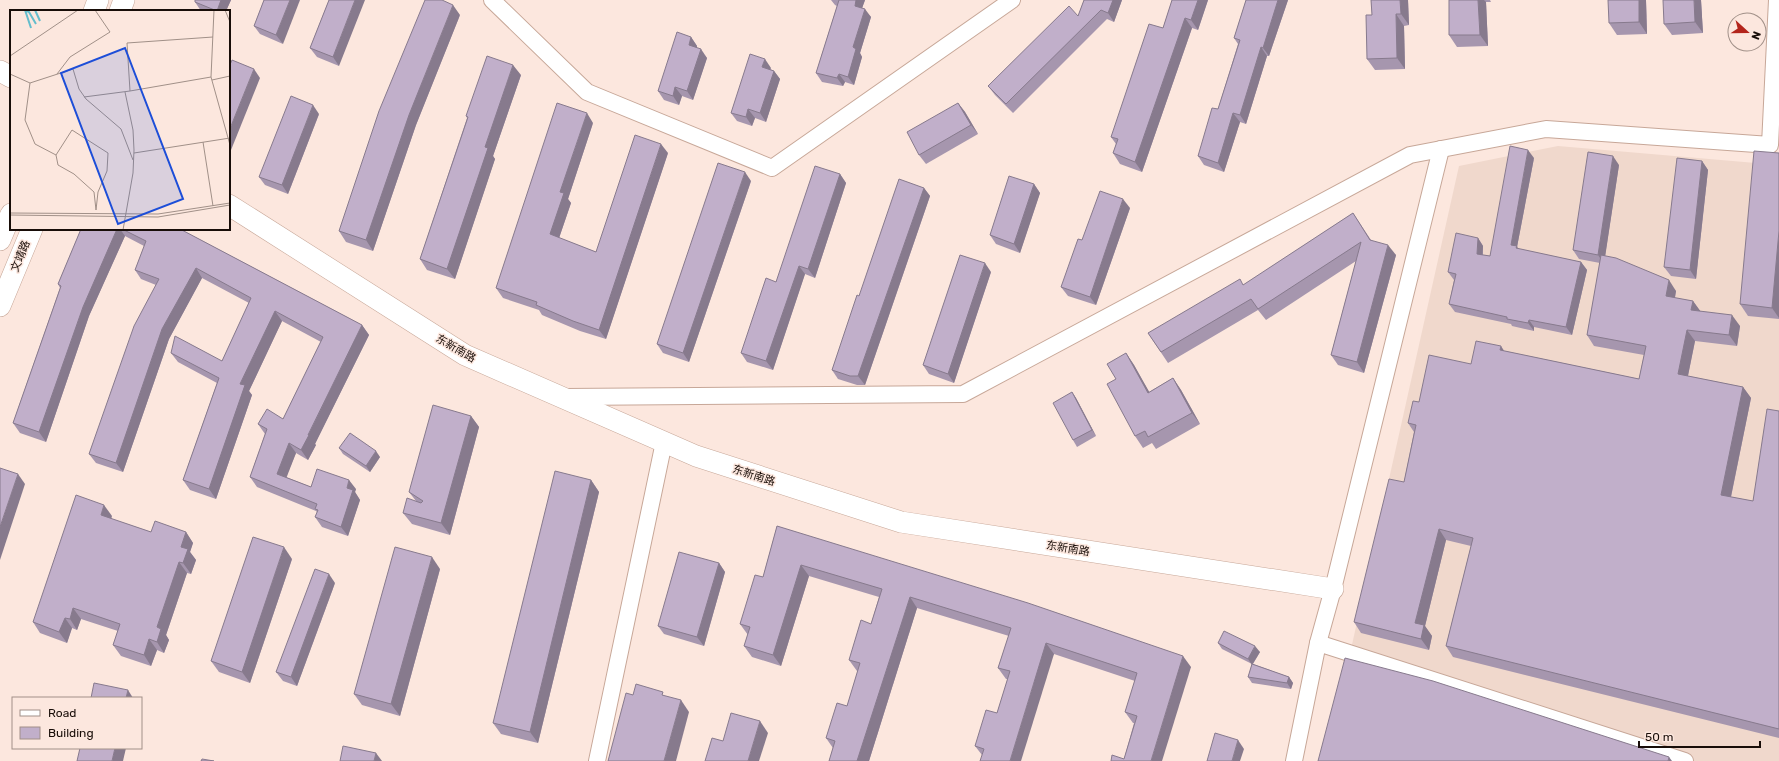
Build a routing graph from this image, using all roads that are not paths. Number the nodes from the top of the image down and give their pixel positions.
1 (98, 0) edge
2 (124, 0) edge
3 (492, 0) edge
4 (1012, 0) edge
5 (1777, 0) edge
6 (94, 10) edge
7 (120, 10) edge
8 (0, 71) edge
9 (10, 76) edge
10 (1441, 149) junction
11 (230, 206) edge
12 (10, 216) edge
13 (32, 230) edge
14 (0, 240) edge
15 (0, 306) edge
16 (562, 397) junction
17 (664, 442) junction
18 (1333, 589) junction
19 (1318, 644) junction
20 (597, 761) edge
21 (1294, 761) edge
22 (1685, 761) edge

1 - 6 main road
2 - 7 main road
3 - 4 street
5 - 10 street
8 - 9 main road
10 - 16 street
10 - 18 street
11 - 16 main road, 东新南路
12 - 14 main road
13 - 15 main road, 文靖路
16 - 17 main road, 东新南路
17 - 18 main road, 东新南路
17 - 20 street
18 - 19 street
19 - 21 street
19 - 22 street

